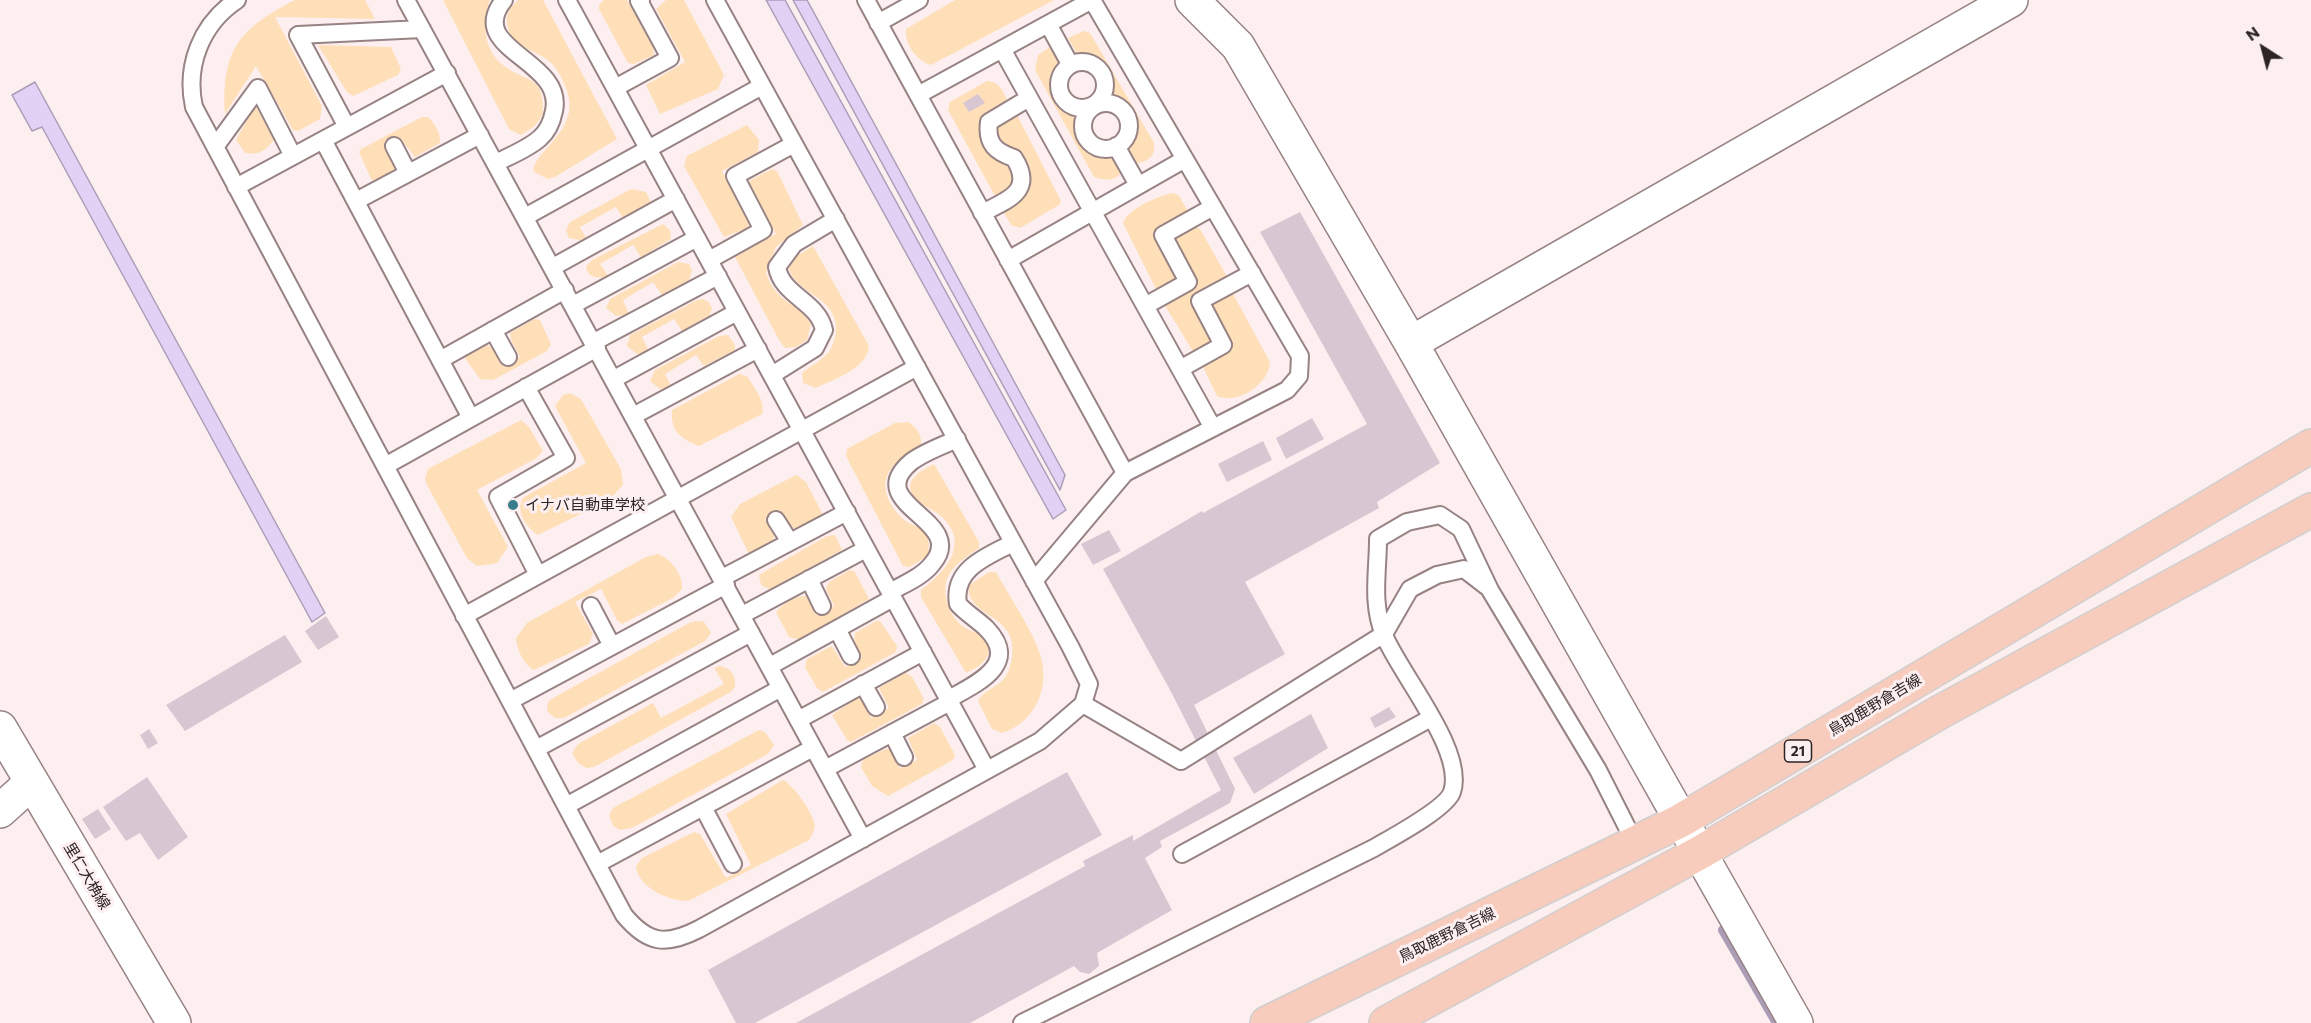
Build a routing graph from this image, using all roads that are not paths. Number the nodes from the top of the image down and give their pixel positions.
1 (237, 0) edge
2 (406, 0) edge
3 (504, 0) edge
4 (641, 0) edge
5 (715, 0) edge
6 (866, 0) edge
7 (919, 0) edge
8 (1092, 0) edge
9 (1192, 0) edge
10 (2011, 0) edge
11 (573, 2) edge
12 (878, 23) junction
13 (1048, 24) junction
14 (422, 29) junction
15 (1002, 49) junction
16 (1070, 64) junction
17 (447, 73) junction
18 (762, 86) junction
19 (615, 88) junction
20 (918, 95) junction
21 (1029, 98) junction
22 (1094, 106) junction
23 (348, 127) junction
24 (480, 135) junction
25 (323, 140) junction
26 (794, 144) junction
27 (394, 146) dead end
28 (1116, 146) junction
29 (215, 147) junction
30 (648, 149) junction
31 (293, 156) junction
32 (1185, 159) junction
33 (496, 163) junction
34 (408, 174) junction
35 (1138, 185) junction
36 (236, 187) junction
37 (676, 199) junction
38 (356, 201) junction
39 (1213, 207) junction
40 (1092, 212) junction
41 (982, 213) junction
42 (525, 217) junction
43 (836, 219) junction
44 (697, 238) junction
45 (709, 260) junction
46 (1008, 260) junction
47 (552, 267) junction
48 (1252, 273) junction
49 (718, 276) junction
50 (569, 298) junction
51 (1145, 306) junction
52 (737, 312) junction
53 (493, 330) junction
54 (1412, 343) junction
55 (595, 345) junction
56 (758, 349) junction
57 (508, 357) dead end
58 (440, 360) junction
59 (917, 367) junction
60 (1180, 369) junction
61 (772, 375) junction
62 (614, 379) junction
63 (526, 387) junction
64 (633, 416) junction
65 (471, 418) junction
66 (1213, 428) junction
67 (802, 430) junction
68 (957, 439) junction
69 (2311, 446) edge
70 (385, 466) junction
71 (1125, 473) junction
72 (679, 498) junction
73 (2311, 510) edge
74 (847, 512) junction
75 (776, 520) dead end
76 (790, 542) junction
77 (1014, 543) junction
78 (866, 549) junction
79 (538, 575) junction
80 (809, 579) junction
81 (1034, 581) junction
82 (724, 582) junction
83 (1490, 590) junction
84 (892, 595) junction
85 (591, 606) dead end
86 (822, 606) dead end
87 (742, 615) junction
88 (465, 616) junction
89 (837, 629) junction
90 (751, 633) junction
91 (1384, 634) junction
92 (612, 646) junction
93 (923, 652) junction
94 (851, 656) dead end
95 (770, 666) junction
96 (863, 684) junction
97 (781, 688) junction
98 (510, 701) junction
99 (949, 701) junction
100 (1083, 704) junction
101 (876, 707) dead end
102 (1431, 718) junction
103 (798, 720) junction
104 (0, 728) edge
105 (892, 733) junction
106 (813, 748) junction
107 (536, 749) junction
108 (904, 757) dead end
109 (825, 769) junction
110 (987, 770) junction
111 (31, 783) junction
112 (566, 806) junction
113 (703, 807) junction
114 (0, 811) edge
115 (1680, 821) junction
116 (863, 839) junction
117 (1635, 843) junction
118 (1701, 852) junction
119 (1182, 854) dead end
120 (597, 864) junction
121 (733, 864) dead end
122 (174, 1023) edge
123 (1022, 1023) edge
124 (1267, 1023) edge
125 (1386, 1023) edge
126 (1796, 1023) edge

1 - 29 lane
2 - 14 lane
3 - 33 lane
4 - 19 lane
5 - 18 lane
6 - 12 lane
7 - 12 lane
8 - 13 lane
8 - 32 lane
9 - 54 street
10 - 54 street
11 - 19 lane
12 - 20 lane
13 - 15 lane
13 - 16 lane
14 - 17 lane
14 - 23 lane
15 - 20 lane
15 - 21 lane
16 - 22 lane
16 - 22 lane
17 - 23 lane
17 - 24 lane
18 - 26 lane
18 - 30 lane
19 - 30 lane
20 - 41 lane
21 - 40 lane
21 - 41 lane
22 - 28 lane
22 - 28 lane
23 - 25 lane
24 - 33 lane
24 - 34 lane
25 - 31 lane
25 - 38 lane
26 - 43 lane
26 - 45 lane
27 - 34 lane
28 - 35 lane
29 - 31 lane
29 - 36 lane
30 - 37 lane
30 - 42 lane
31 - 36 lane
32 - 35 lane
32 - 39 lane
33 - 42 lane
34 - 38 lane
35 - 40 lane
36 - 70 lane
37 - 44 lane
37 - 47 lane
38 - 58 lane
39 - 48 lane
39 - 51 lane
40 - 46 lane
40 - 51 lane
41 - 46 lane
42 - 47 lane
43 - 59 lane
43 - 61 lane
44 - 45 lane
44 - 50 lane
45 - 49 lane
46 - 71 lane
47 - 50 lane
48 - 60 lane
48 - 66 lane
49 - 52 lane
49 - 55 lane
50 - 53 lane
50 - 55 lane
51 - 60 lane
52 - 56 lane
52 - 62 lane
53 - 57 lane
53 - 58 lane
54 - 115 street
55 - 62 lane
55 - 63 lane
56 - 61 lane
56 - 64 lane
58 - 65 lane
59 - 67 lane
59 - 68 lane
60 - 66 lane
61 - 67 lane
62 - 64 lane
63 - 65 lane
63 - 79 lane
64 - 72 lane
65 - 70 lane
66 - 71 lane
67 - 72 lane
67 - 74 lane
68 - 77 lane
68 - 84 lane
69 - 115 main road, 鳥取鹿野倉吉線 / 21
70 - 88 lane
71 - 81 lane
72 - 79 lane
72 - 82 lane
73 - 118 main road, 21
74 - 76 lane
74 - 78 lane
75 - 76 lane
76 - 82 lane
77 - 81 lane
77 - 99 lane
78 - 80 lane
78 - 84 lane
79 - 88 lane
80 - 86 lane
80 - 87 lane
81 - 100 lane
82 - 87 lane
82 - 92 lane
83 - 91 lane
83 - 91 lane
83 - 117 lane
84 - 89 lane
84 - 93 lane
85 - 92 lane
87 - 90 lane
88 - 98 lane
89 - 94 lane
89 - 95 lane
90 - 95 lane
90 - 107 lane
91 - 100 lane
91 - 102 lane
92 - 98 lane
93 - 96 lane
93 - 99 lane
95 - 97 lane
96 - 101 lane
96 - 103 lane
97 - 103 lane
97 - 112 lane
98 - 107 lane
99 - 105 lane
99 - 110 lane
100 - 110 lane
102 - 119 lane
102 - 123 lane
103 - 106 lane
104 - 111 street, 里仁大桷線
105 - 108 lane
105 - 109 lane
106 - 109 lane
106 - 113 lane
107 - 112 lane
109 - 116 lane
110 - 116 lane
111 - 114 street
111 - 122 street, 里仁大桷線
112 - 120 lane
113 - 120 lane
113 - 121 lane
115 - 117 main road, 鳥取鹿野倉吉線 / 21
115 - 118 street
116 - 120 lane
117 - 124 main road, 鳥取鹿野倉吉線 / 21
118 - 125 main road, 21
118 - 126 street

